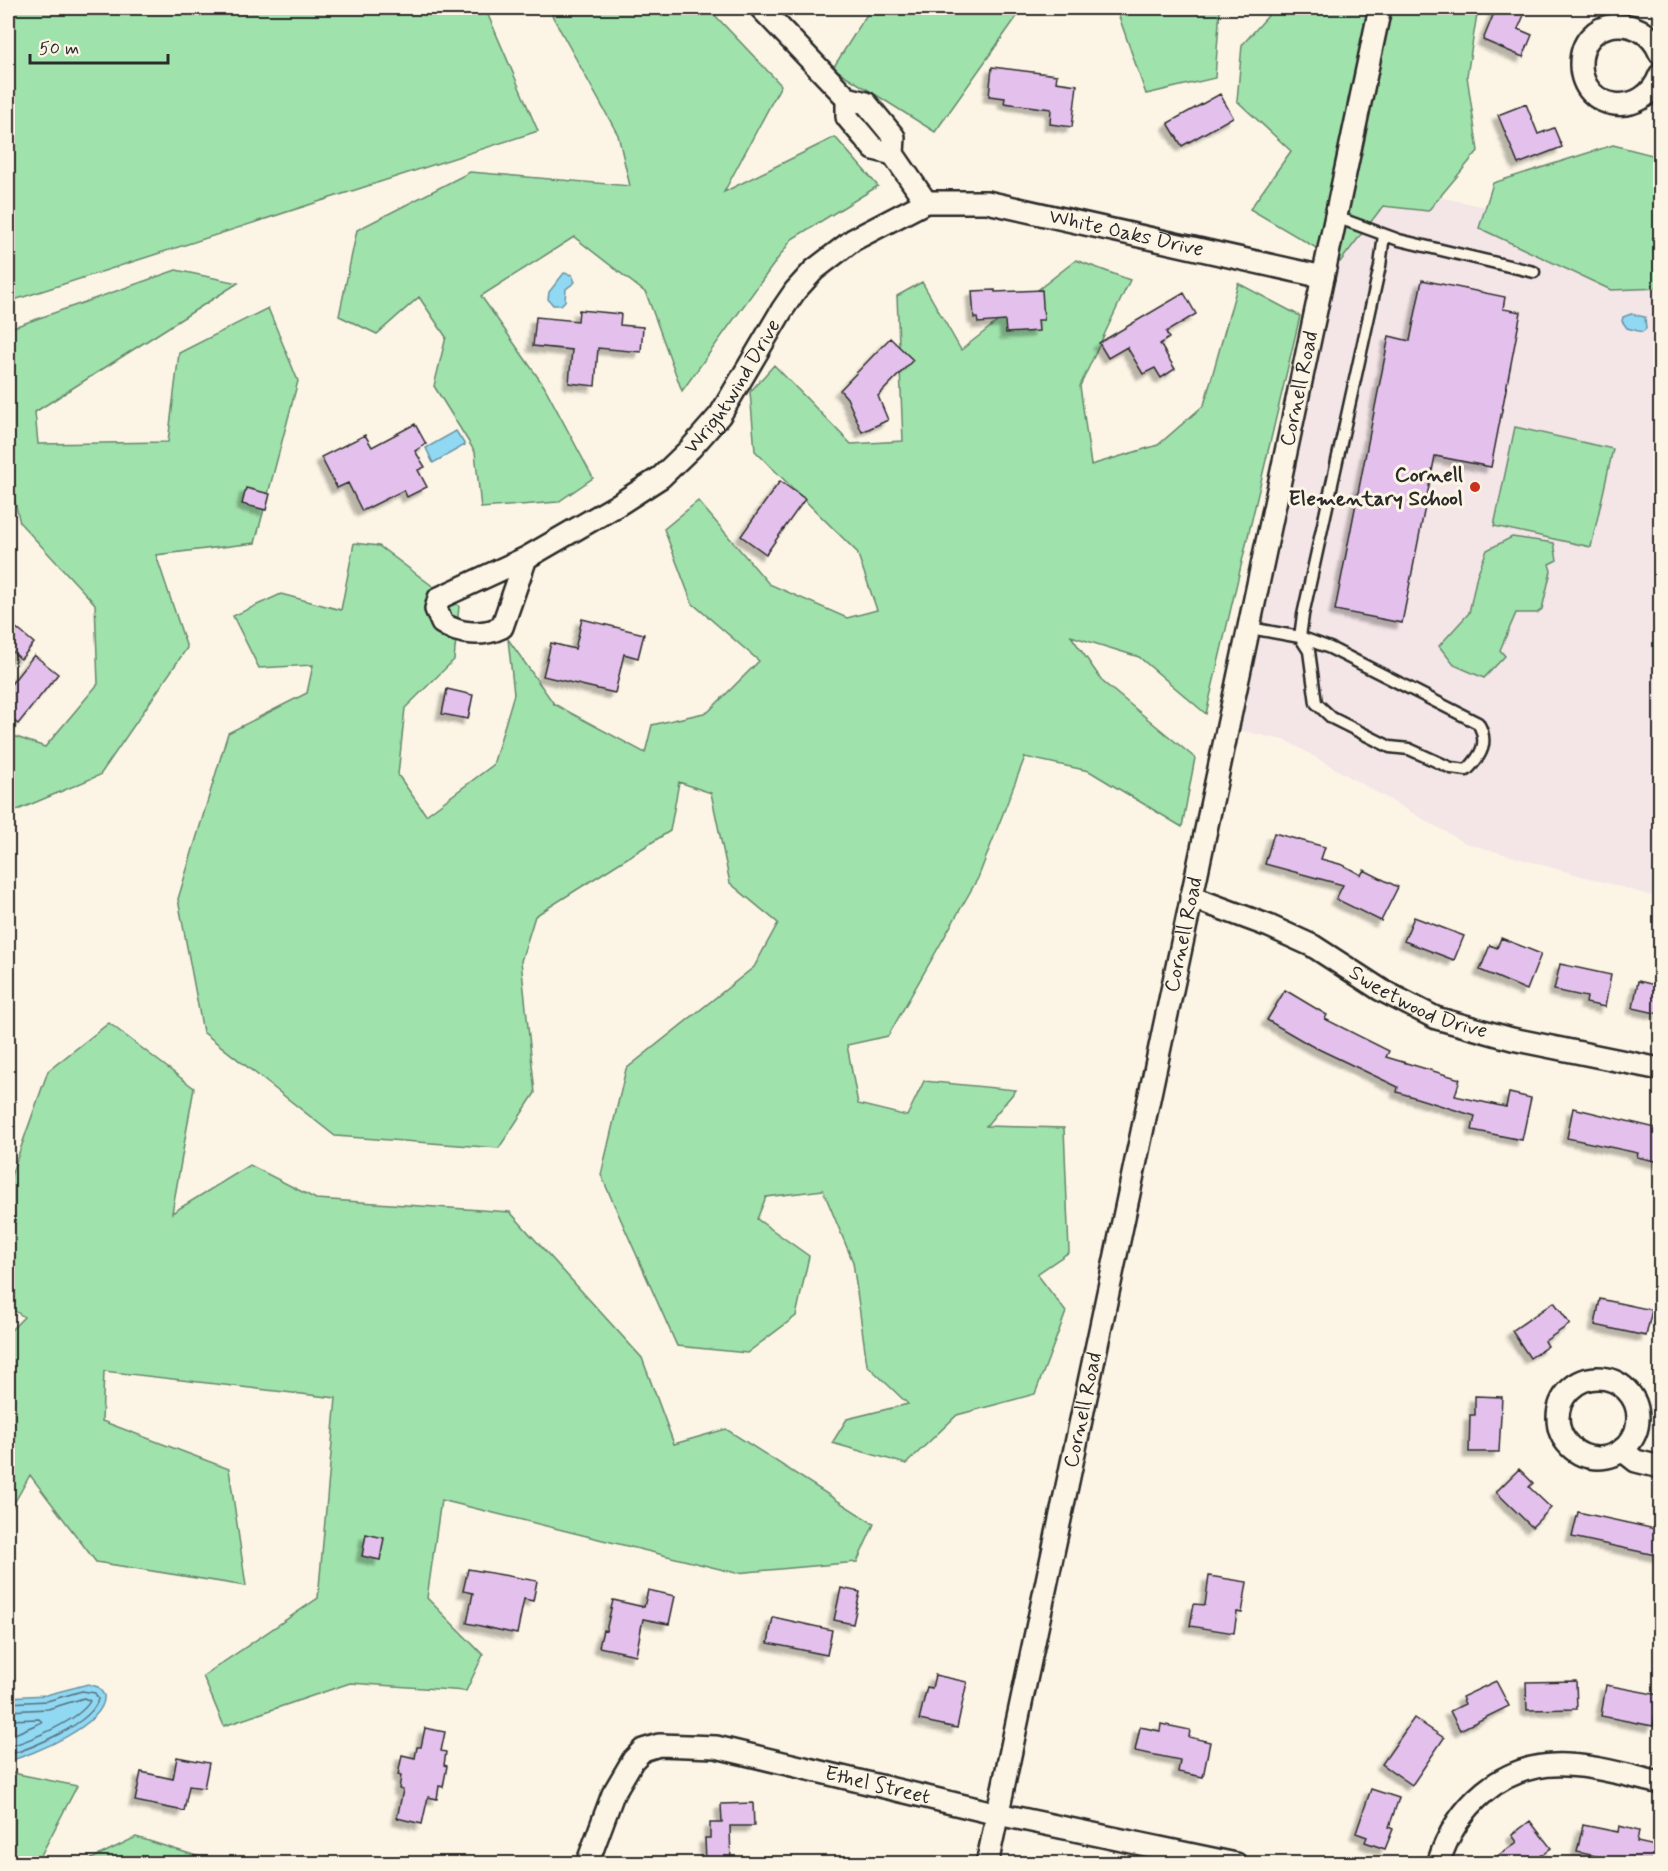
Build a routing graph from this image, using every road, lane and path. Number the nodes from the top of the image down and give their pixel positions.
1 (761, 8) edge
2 (1380, 8) edge
3 (1660, 53) edge
4 (1660, 75) edge
5 (926, 202) junction
6 (1336, 217) junction
7 (1384, 235) junction
8 (1534, 272) dead end
9 (1323, 277) junction
10 (526, 558) dead end
11 (1250, 628) junction
12 (1300, 638) junction
13 (1191, 897) junction
14 (1660, 1069) edge
15 (1622, 1450) dead end
16 (1660, 1467) edge
17 (1660, 1783) edge
18 (998, 1814) junction
19 (587, 1863) edge
20 (987, 1863) edge
21 (1236, 1863) edge
22 (1438, 1863) edge

1 - 5 street
2 - 6 street, Cornell Road
3 - 4 street
5 - 9 street, White Oaks Drive
5 - 10 street, Wrightwind Drive
6 - 7 lane
6 - 9 street, Cornell Road
7 - 8 lane
7 - 12 lane
9 - 11 street, Cornell Road
11 - 12 lane
11 - 13 street, Cornell Road
12 - 12 lane
13 - 14 street, Sweetwood Drive
13 - 18 street, Cornell Road
15 - 16 street
17 - 22 street
18 - 19 street, Ethel Street
18 - 20 street, Cornell Road
18 - 21 street, Ethel Street

